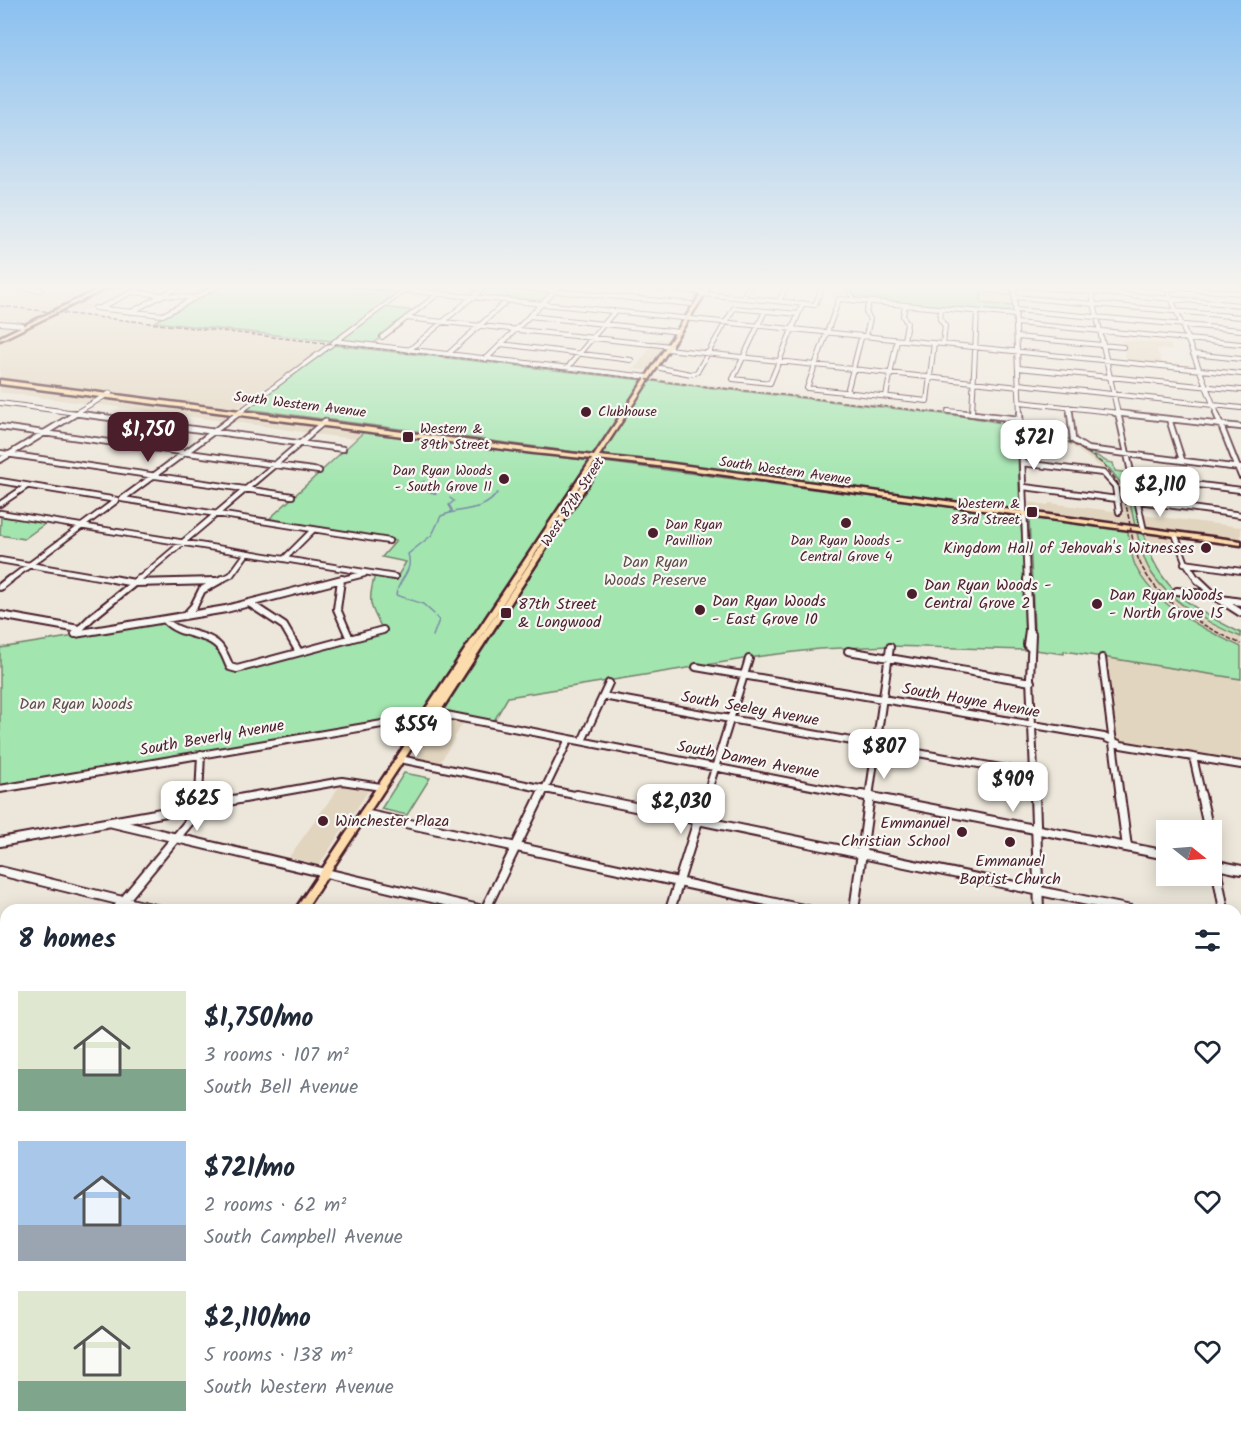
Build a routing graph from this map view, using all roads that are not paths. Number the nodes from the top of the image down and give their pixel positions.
1 (320, 352) edge
2 (419, 352) edge
3 (450, 352) edge
4 (493, 352) edge
5 (573, 352) edge
6 (667, 352) edge
7 (696, 352) edge
8 (745, 352) edge
9 (782, 352) edge
10 (820, 352) edge
11 (857, 352) edge
12 (895, 352) edge
13 (933, 352) edge
14 (975, 352) edge
15 (1017, 352) edge
16 (1029, 352) edge
17 (1105, 352) edge
18 (580, 353) junction
19 (708, 354) junction
20 (1193, 354) joint
21 (447, 355) junction
22 (743, 357) junction
23 (1241, 358) edge
24 (486, 359) junction
25 (631, 360) dead end
26 (662, 360) junction
27 (1107, 360) junction
28 (778, 361) junction
29 (815, 365) junction
30 (568, 367) junction
31 (660, 368) junction
32 (1018, 368) junction
33 (853, 369) junction
34 (1199, 370) junction
35 (891, 373) junction
36 (1241, 374) edge
37 (930, 377) junction
38 (1110, 377) junction
39 (648, 378) junction
40 (0, 381) edge
41 (974, 382) junction
42 (1019, 385) junction
43 (1206, 387) junction
44 (1241, 390) edge
45 (846, 392) junction
46 (108, 394) junction
47 (1114, 394) junction
48 (886, 396) junction
49 (155, 402) junction
50 (185, 402) junction
51 (1020, 402) junction
52 (0, 403) edge
53 (1214, 405) junction
54 (1069, 407) junction
55 (1241, 408) edge
56 (239, 411) junction
57 (948, 411) dead end
58 (76, 413) junction
59 (972, 413) junction
60 (1118, 413) junction
61 (1020, 419) junction
62 (1169, 419) junction
63 (323, 422) junction
64 (1221, 424) junction
65 (0, 427) edge
66 (1241, 427) edge
67 (212, 431) junction
68 (44, 433) junction
69 (1021, 441) junction
70 (300, 443) junction
71 (1063, 446) dead end
72 (343, 449) dead end
73 (183, 452) junction
74 (0, 453) edge
75 (10, 454) junction
76 (1128, 454) junction
77 (599, 458) junction
78 (0, 460) edge
79 (1182, 460) junction
80 (1023, 463) junction
81 (273, 465) junction
82 (655, 465) joint
83 (1239, 467) edge
84 (319, 471) dead end
85 (152, 475) junction
86 (1241, 476) edge
87 (1132, 477) junction
88 (0, 481) edge
89 (28, 485) junction
90 (1024, 487) junction
91 (245, 489) junction
92 (1241, 490) edge
93 (292, 496) dead end
94 (912, 499) joint
95 (1117, 499) junction
96 (120, 500) junction
97 (1138, 501) junction
98 (0, 504) edge
99 (1119, 512) dead end
100 (0, 513) edge
101 (215, 514) junction
102 (1025, 514) junction
103 (1241, 514) edge
104 (83, 526) junction
105 (313, 530) junction
106 (1144, 530) junction
107 (1175, 534) junction
108 (389, 541) dead end
109 (182, 542) junction
110 (1241, 543) edge
111 (247, 553) junction
112 (284, 559) junction
113 (0, 560) edge
114 (1184, 563) junction
115 (30, 565) junction
116 (1241, 571) edge
117 (368, 573) junction
118 (395, 577) dead end
119 (342, 580) junction
120 (216, 581) junction
121 (134, 584) junction
122 (0, 587) edge
123 (1177, 591) dead end
124 (1217, 597) junction
125 (1241, 602) edge
126 (249, 603) junction
127 (1241, 613) edge
128 (0, 615) edge
129 (185, 616) junction
130 (165, 620) junction
131 (383, 630) dead end
132 (77, 632) junction
133 (350, 639) junction
134 (890, 647) dead end
135 (848, 651) dead end
136 (299, 652) junction
137 (889, 658) junction
138 (1102, 658) dead end
139 (749, 659) dead end
140 (696, 667) dead end
141 (744, 675) junction
142 (1030, 682) junction
143 (609, 683) dead end
144 (603, 696) junction
145 (883, 700) junction
146 (429, 715) junction
147 (730, 719) junction
148 (1032, 725) junction
149 (569, 739) junction
150 (582, 741) junction
151 (1113, 741) junction
152 (877, 746) junction
153 (201, 754) junction
154 (1193, 757) junction
155 (400, 759) junction
156 (1241, 765) edge
157 (715, 767) junction
158 (1034, 774) junction
159 (381, 787) junction
160 (0, 789) edge
161 (544, 789) junction
162 (870, 797) junction
163 (199, 805) junction
164 (364, 813) junction
165 (1207, 820) edge
166 (698, 821) junction
167 (110, 822) junction
168 (1036, 830) junction
169 (176, 838) junction
170 (0, 842) edge
171 (517, 846) junction
172 (1127, 848) junction
173 (1156, 853) edge
174 (862, 855) junction
175 (1222, 866) edge
176 (1241, 870) edge
177 (0, 871) edge
178 (324, 873) junction
179 (679, 882) junction
180 (1219, 886) edge
181 (1038, 891) junction
182 (123, 902) junction
183 (132, 904) edge
184 (304, 904) edge
185 (458, 904) edge
186 (487, 904) edge
187 (672, 904) edge
188 (780, 904) edge
189 (855, 904) edge
190 (1039, 904) edge
191 (1102, 904) edge
192 (1223, 904) edge

1 - 56 street
2 - 21 street
3 - 21 street
4 - 24 street
5 - 18 street
6 - 26 main road, West 87th Street
7 - 19 street
8 - 22 street
9 - 28 street
10 - 29 street
11 - 33 street
12 - 35 street
13 - 37 street
14 - 41 street
15 - 32 street
16 - 27 street
17 - 27 street
18 - 25 street
18 - 30 street
19 - 22 street
19 - 31 street
20 - 23 street
20 - 34 street
21 - 24 street
22 - 28 street
22 - 28 street
24 - 30 street
26 - 31 main road, West 87th Street
26 - 39 main road, West 87th Street
27 - 34 street
27 - 38 street
28 - 29 street
29 - 33 street
29 - 45 street
30 - 39 street
31 - 77 main road, West 87th Street
32 - 38 street
32 - 42 street
33 - 35 street
33 - 45 street
34 - 36 street
34 - 43 street
35 - 37 street
35 - 48 street
37 - 41 street
37 - 48 street
38 - 43 street
38 - 47 street
39 - 77 main road, West 87th Street
40 - 46 main road, South Western Avenue
41 - 42 street
41 - 59 street
42 - 47 street
42 - 51 street
43 - 44 street
43 - 53 street
45 - 48 street
46 - 49 main road, South Western Avenue
46 - 50 main road, South Western Avenue
46 - 58 street
47 - 53 street
47 - 60 street
49 - 50 main road
49 - 56 main road, South Western Avenue
50 - 56 main road, South Western Avenue
51 - 54 street
51 - 61 street
52 - 58 street
53 - 55 street
53 - 64 street
54 - 60 street
54 - 76 street
56 - 63 main road, South Western Avenue
56 - 67 street
57 - 59 street
58 - 67 street
58 - 68 street
59 - 61 street
60 - 62 street
60 - 76 street
61 - 69 street
62 - 64 street
62 - 79 street
63 - 70 street
63 - 77 main road, South Western Avenue
64 - 66 street
64 - 83 street
65 - 68 street
67 - 70 street
67 - 73 street
68 - 73 street
68 - 75 street
69 - 71 street
69 - 80 street
70 - 72 street
70 - 81 street
73 - 81 street
73 - 85 street
74 - 75 street
75 - 78 street
75 - 85 street
76 - 79 street
76 - 87 street
77 - 82 main road, South Western Avenue
77 - 146 main road, West 87th Street
79 - 83 street
80 - 90 street
80 - 95 street
81 - 84 street
81 - 91 street
82 - 94 main road, South Western Avenue
83 - 86 street
85 - 91 street
85 - 96 street
87 - 92 street
87 - 97 street
88 - 89 street
89 - 96 street
89 - 98 street
90 - 95 street
90 - 102 street
91 - 93 street
91 - 101 street
94 - 102 main road, South Western Avenue
95 - 99 street
96 - 101 street
96 - 104 street
97 - 103 street
97 - 106 street
100 - 104 street
101 - 105 street
101 - 109 street
102 - 106 main road, South Western Avenue
102 - 142 street
104 - 109 street
104 - 115 street
105 - 108 street
105 - 112 street
106 - 107 main road, South Western Avenue
107 - 110 main road, South Western Avenue
107 - 114 street
109 - 111 street
109 - 121 street
111 - 112 street
111 - 120 street
112 - 117 street
113 - 115 street
114 - 116 street
114 - 124 street
115 - 121 street
115 - 122 street
117 - 118 street
117 - 119 street
119 - 126 street
119 - 133 street
120 - 121 street
120 - 129 street
121 - 132 street
123 - 124 street
124 - 125 street
124 - 127 street
126 - 129 street
126 - 136 street
128 - 132 street
129 - 130 street
130 - 132 street
130 - 136 street
131 - 133 street
133 - 136 street
134 - 137 street
135 - 137 street
137 - 142 street
137 - 145 street
138 - 151 street
139 - 141 street
140 - 141 street, South Hoyne Avenue
141 - 145 street, South Hoyne Avenue
141 - 147 street
142 - 148 street
143 - 144 street
144 - 147 street, South Seeley Avenue
144 - 150 street
145 - 148 street, South Hoyne Avenue
145 - 152 street
146 - 149 street, South Damen Avenue
146 - 153 street, South Beverly Avenue
146 - 155 main road, West 87th Street
147 - 152 street, South Seeley Avenue
147 - 157 street
148 - 151 street, South Hoyne Avenue
148 - 158 street
149 - 150 street, South Damen Avenue
149 - 161 street
150 - 157 street, South Damen Avenue
151 - 154 street, South Hoyne Avenue
151 - 172 street
152 - 158 street, South Seeley Avenue
152 - 162 street
153 - 160 street, South Beverly Avenue
153 - 163 street
154 - 156 street, South Hoyne Avenue
154 - 165 street
155 - 159 main road, West 87th Street
155 - 161 street
157 - 162 street, South Damen Avenue
157 - 166 street
158 - 168 street
159 - 163 street
159 - 164 main road, West 87th Street
161 - 166 street
161 - 171 street
162 - 168 street, South Damen Avenue
162 - 174 street
163 - 167 street
163 - 169 street
164 - 171 street
164 - 178 main road, West 87th Street
166 - 174 street
166 - 179 street
167 - 169 street
167 - 170 street
168 - 172 street, South Damen Avenue
168 - 181 street
169 - 178 street
169 - 182 street
171 - 179 street
171 - 186 street
172 - 173 street, South Damen Avenue
174 - 181 street
174 - 189 street
175 - 176 street
177 - 182 street
178 - 184 main road, West 87th Street
178 - 185 street
179 - 187 street
179 - 188 street
180 - 192 street
181 - 190 street
181 - 191 street
182 - 183 street

